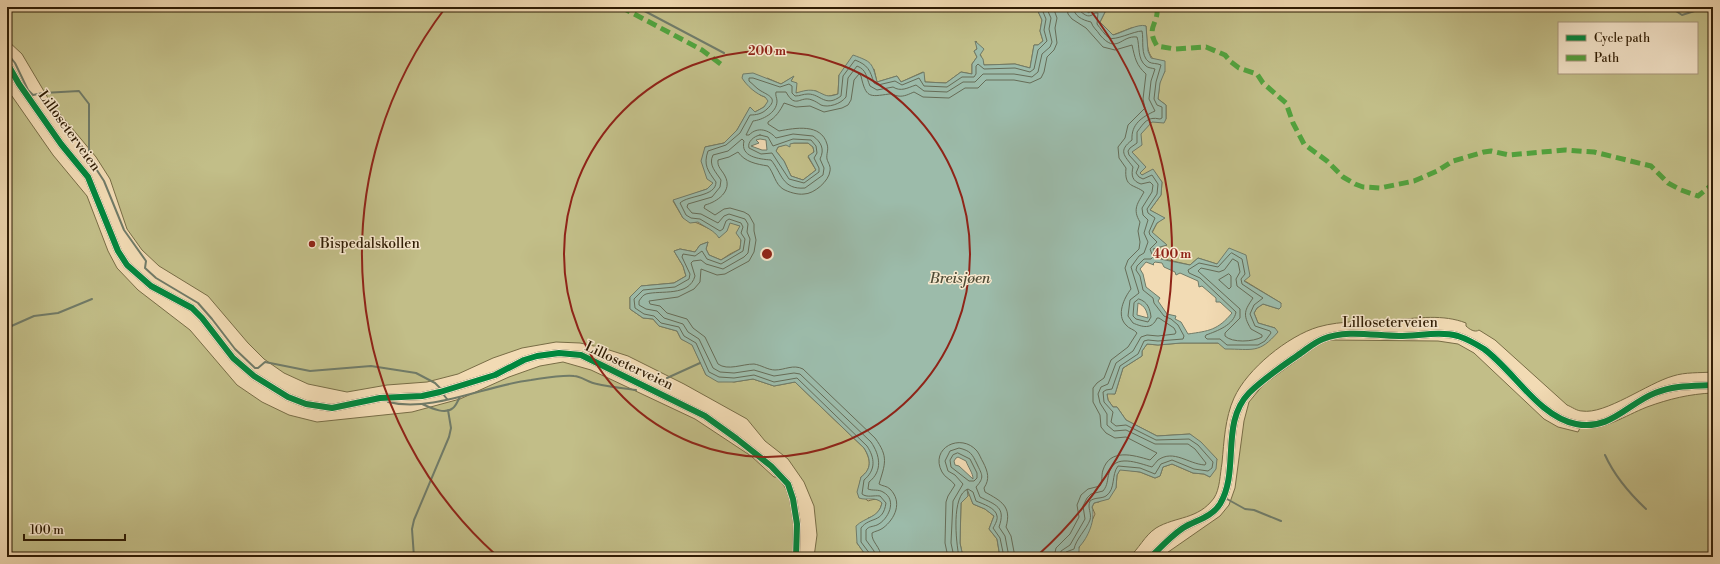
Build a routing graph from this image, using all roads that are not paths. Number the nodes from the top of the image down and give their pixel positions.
1 (7, 63) edge
2 (1713, 385) edge
3 (796, 557) edge
4 (1151, 557) edge

1 - 3 street, Lilloseterveien
2 - 4 street, Lilloseterveien

